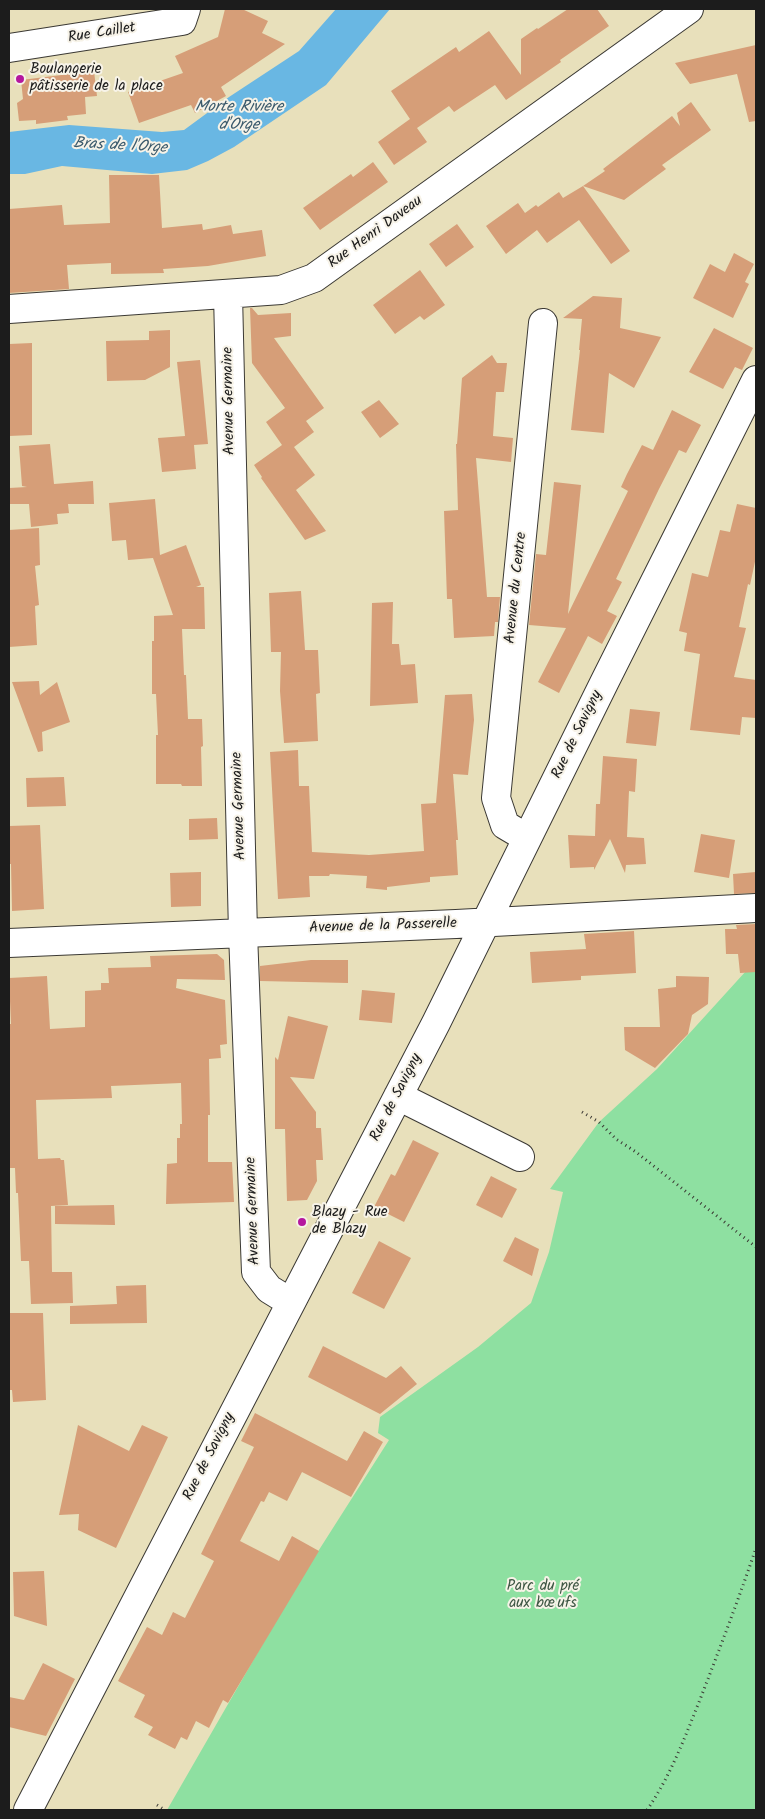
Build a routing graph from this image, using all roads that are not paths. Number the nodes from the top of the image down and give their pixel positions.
1 (186, 9) edge
2 (689, 9) edge
3 (9, 48) edge
4 (228, 294) junction
5 (9, 309) edge
6 (543, 323) dead end
7 (756, 380) edge
8 (527, 838) junction
9 (756, 908) edge
10 (487, 922) junction
11 (244, 933) junction
12 (9, 943) edge
13 (398, 1096) junction
14 (520, 1157) dead end
15 (290, 1302) junction
16 (28, 1810) edge

1 - 3 street, Rue Caillet
2 - 4 street, Rue Henri Daveau
4 - 5 street, Rue Henri Daveau
4 - 11 street, Avenue Germaine
6 - 8 street, Avenue du Centre
7 - 8 street, Rue de Savigny
8 - 10 street, Rue de Savigny
9 - 10 street, Avenue de la Passerelle
10 - 11 street, Avenue de la Passerelle
10 - 13 street, Rue de Savigny
11 - 12 street, Avenue de la Passerelle
11 - 15 street, Avenue Germaine
13 - 14 street
13 - 15 street, Rue de Savigny
15 - 16 street, Rue de Savigny

